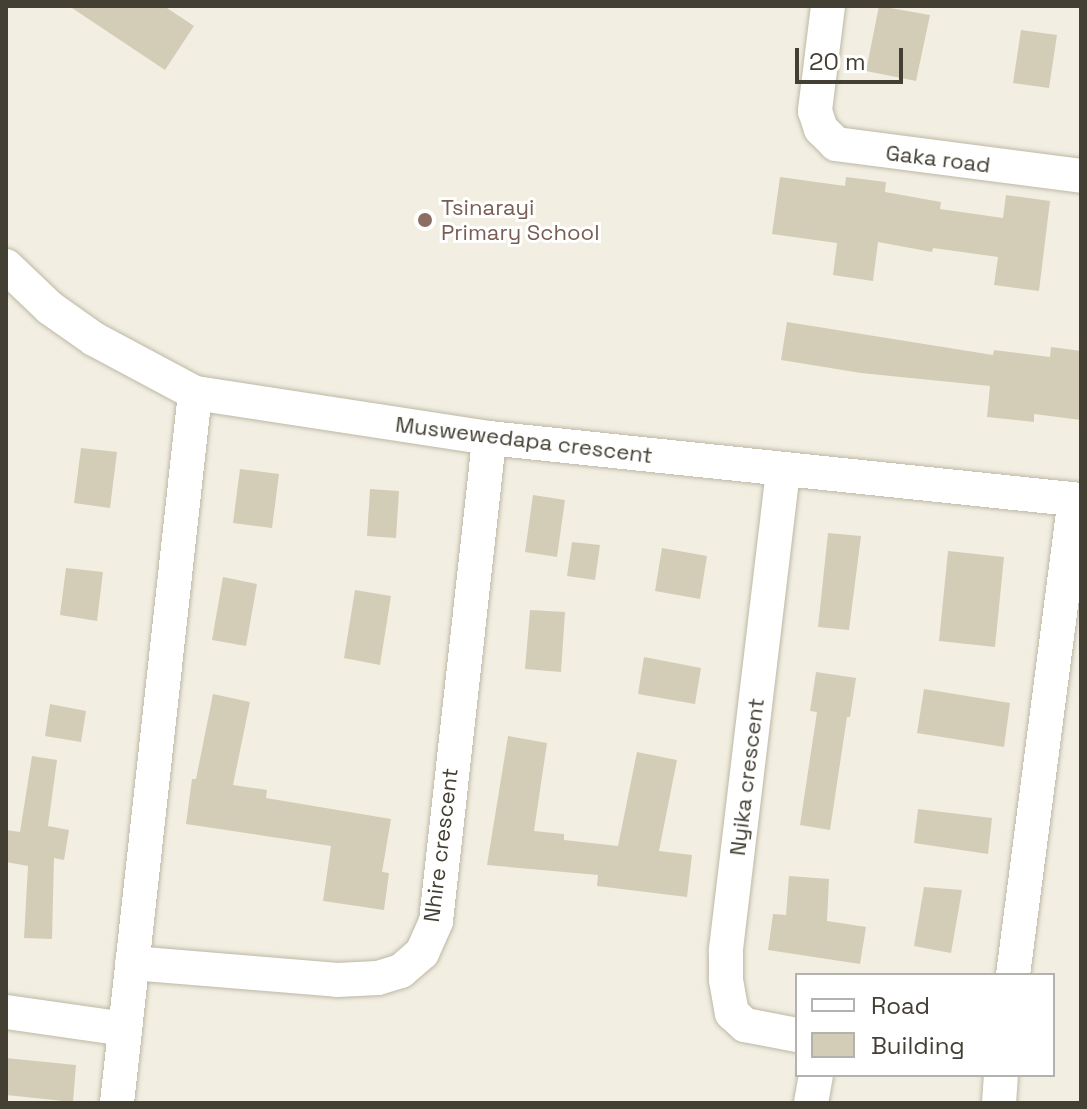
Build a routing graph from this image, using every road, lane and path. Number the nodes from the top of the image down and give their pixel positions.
1 (828, 6) edge
2 (1081, 176) edge
3 (6, 266) edge
4 (195, 393) junction
5 (489, 438) junction
6 (783, 471) junction
7 (1078, 500) edge
8 (132, 963) junction
9 (1013, 973) edge
10 (6, 1012) edge
11 (125, 1029) junction
12 (795, 1035) edge
13 (816, 1077) edge
14 (1001, 1077) edge
15 (117, 1103) edge
16 (811, 1103) edge
17 (999, 1103) edge

1 - 2 street, Gaka road
3 - 4 street, Muswewedapa crescent
4 - 5 street, Muswewedapa crescent
4 - 8 street
5 - 6 street, Muswewedapa crescent
5 - 8 street, Nhire crescent
6 - 7 street, Muswewedapa crescent
6 - 12 street, Nyika crescent
7 - 9 street
8 - 11 street
10 - 11 street
11 - 15 street
13 - 16 street
14 - 17 street

